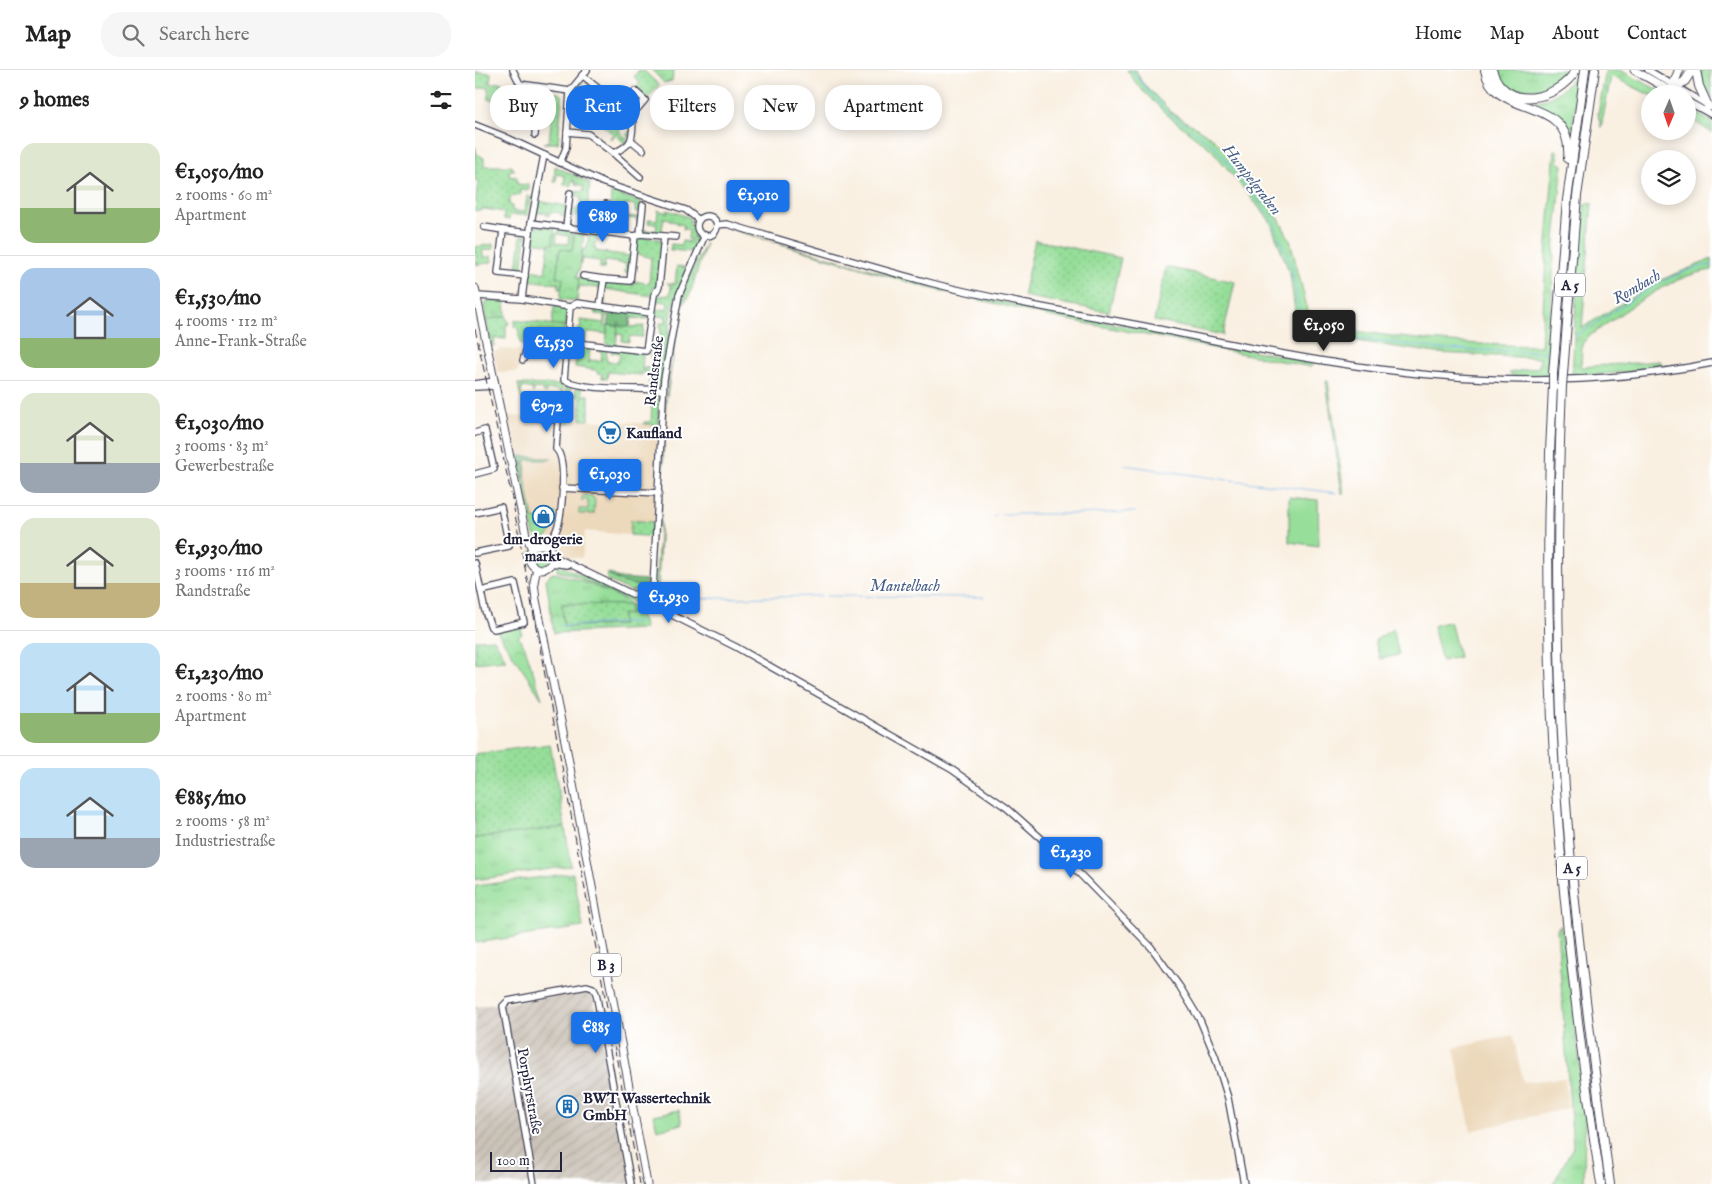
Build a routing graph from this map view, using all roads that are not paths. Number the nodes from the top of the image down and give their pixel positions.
1 (513, 70) edge
2 (587, 70) edge
3 (1485, 70) edge
4 (1491, 70) edge
5 (1576, 70) edge
6 (1585, 70) edge
7 (1595, 70) edge
8 (1634, 70) edge
9 (1648, 70) edge
10 (1679, 70) edge
11 (1692, 70) edge
12 (1696, 70) edge
13 (582, 75) junction
14 (527, 85) edge
15 (574, 85) edge
16 (594, 85) edge
17 (1666, 85) edge
18 (1669, 85) edge
19 (1675, 85) edge
20 (1680, 85) edge
21 (640, 95) edge
22 (1696, 100) edge
23 (640, 106) edge
24 (1696, 106) edge
25 (1710, 107) edge
26 (1712, 115) edge
27 (475, 125) edge
28 (536, 130) edge
29 (632, 130) edge
30 (567, 132) joint
31 (535, 135) dead end
32 (631, 141) junction
33 (643, 150) dead end
34 (613, 154) junction
35 (544, 155) junction
36 (560, 163) junction
37 (640, 177) dead end
38 (570, 193) dead end
39 (1567, 200) junction
40 (607, 204) dead end
41 (643, 205) dead end
42 (699, 220) junction
43 (531, 222) junction
44 (717, 225) junction
45 (484, 227) dead end
46 (566, 228) junction
47 (503, 230) junction
48 (603, 232) junction
49 (530, 233) junction
50 (637, 235) junction
51 (705, 235) junction
52 (676, 237) dead end
53 (664, 238) junction
54 (525, 276) junction
55 (583, 276) dead end
56 (604, 278) junction
57 (477, 295) edge
58 (522, 299) junction
59 (599, 306) junction
60 (570, 307) junction
61 (651, 312) junction
62 (568, 342) junction
63 (566, 354) junction
64 (523, 360) dead end
65 (1712, 362) edge
66 (492, 370) junction
67 (484, 381) junction
68 (495, 384) junction
69 (475, 385) edge
70 (663, 390) junction
71 (527, 416) dead end
72 (475, 433) edge
73 (475, 474) edge
74 (562, 488) junction
75 (659, 494) junction
76 (475, 513) edge
77 (547, 546) junction
78 (532, 549) junction
79 (475, 553) edge
80 (552, 560) junction
81 (475, 563) edge
82 (537, 568) junction
83 (481, 591) junction
84 (650, 591) junction
85 (639, 596) junction
86 (659, 608) junction
87 (534, 1184) edge
88 (631, 1184) edge
89 (647, 1184) edge
90 (1244, 1184) edge
91 (1601, 1184) edge
92 (1610, 1184) edge

1 - 14 street
2 - 13 street
3 - 39 highway
4 - 5 highway
6 - 39 highway, A 5
7 - 92 highway, A 5, bridge
8 - 17 main road
9 - 18 street
10 - 19 highway
11 - 20 highway
12 - 25 highway
13 - 15 street
13 - 16 street
21 - 23 street
22 - 25 street
24 - 26 street
27 - 35 street
28 - 31 street
29 - 32 street
30 - 34 street
30 - 36 street
32 - 33 street
32 - 34 street
34 - 37 street
35 - 36 street
35 - 43 street
36 - 42 street
38 - 46 street
39 - 91 highway, A 5, bridge
40 - 48 street
41 - 50 street
42 - 44 street
42 - 51 street
43 - 46 street
43 - 49 street
44 - 51 street
44 - 65 street
45 - 47 street
46 - 48 street
47 - 49 street
47 - 54 street
48 - 50 street
49 - 54 street
50 - 53 street
50 - 56 street
51 - 70 street, Randstraße
52 - 53 street
53 - 61 street
54 - 58 street
55 - 56 street
56 - 59 street
57 - 58 street
57 - 66 main road, B 3
58 - 60 street
59 - 60 street
59 - 61 street
60 - 62 street
61 - 62 street
62 - 63 street
63 - 64 street
63 - 70 street
66 - 67 street
66 - 68 main road, B 3
67 - 68 street
67 - 69 street
68 - 69 street
68 - 78 main road, B 3
70 - 75 street, Randstraße
71 - 74 street
72 - 73 street
74 - 75 street
74 - 77 street
75 - 84 street, Randstraße
76 - 79 street
77 - 78 main road
77 - 80 main road
78 - 82 main road, B 3
80 - 82 main road
80 - 85 street
81 - 83 street
82 - 89 main road, B 3
83 - 83 street
84 - 85 street
84 - 86 street
85 - 86 street
86 - 90 street
87 - 88 street, Porphyrstraße

